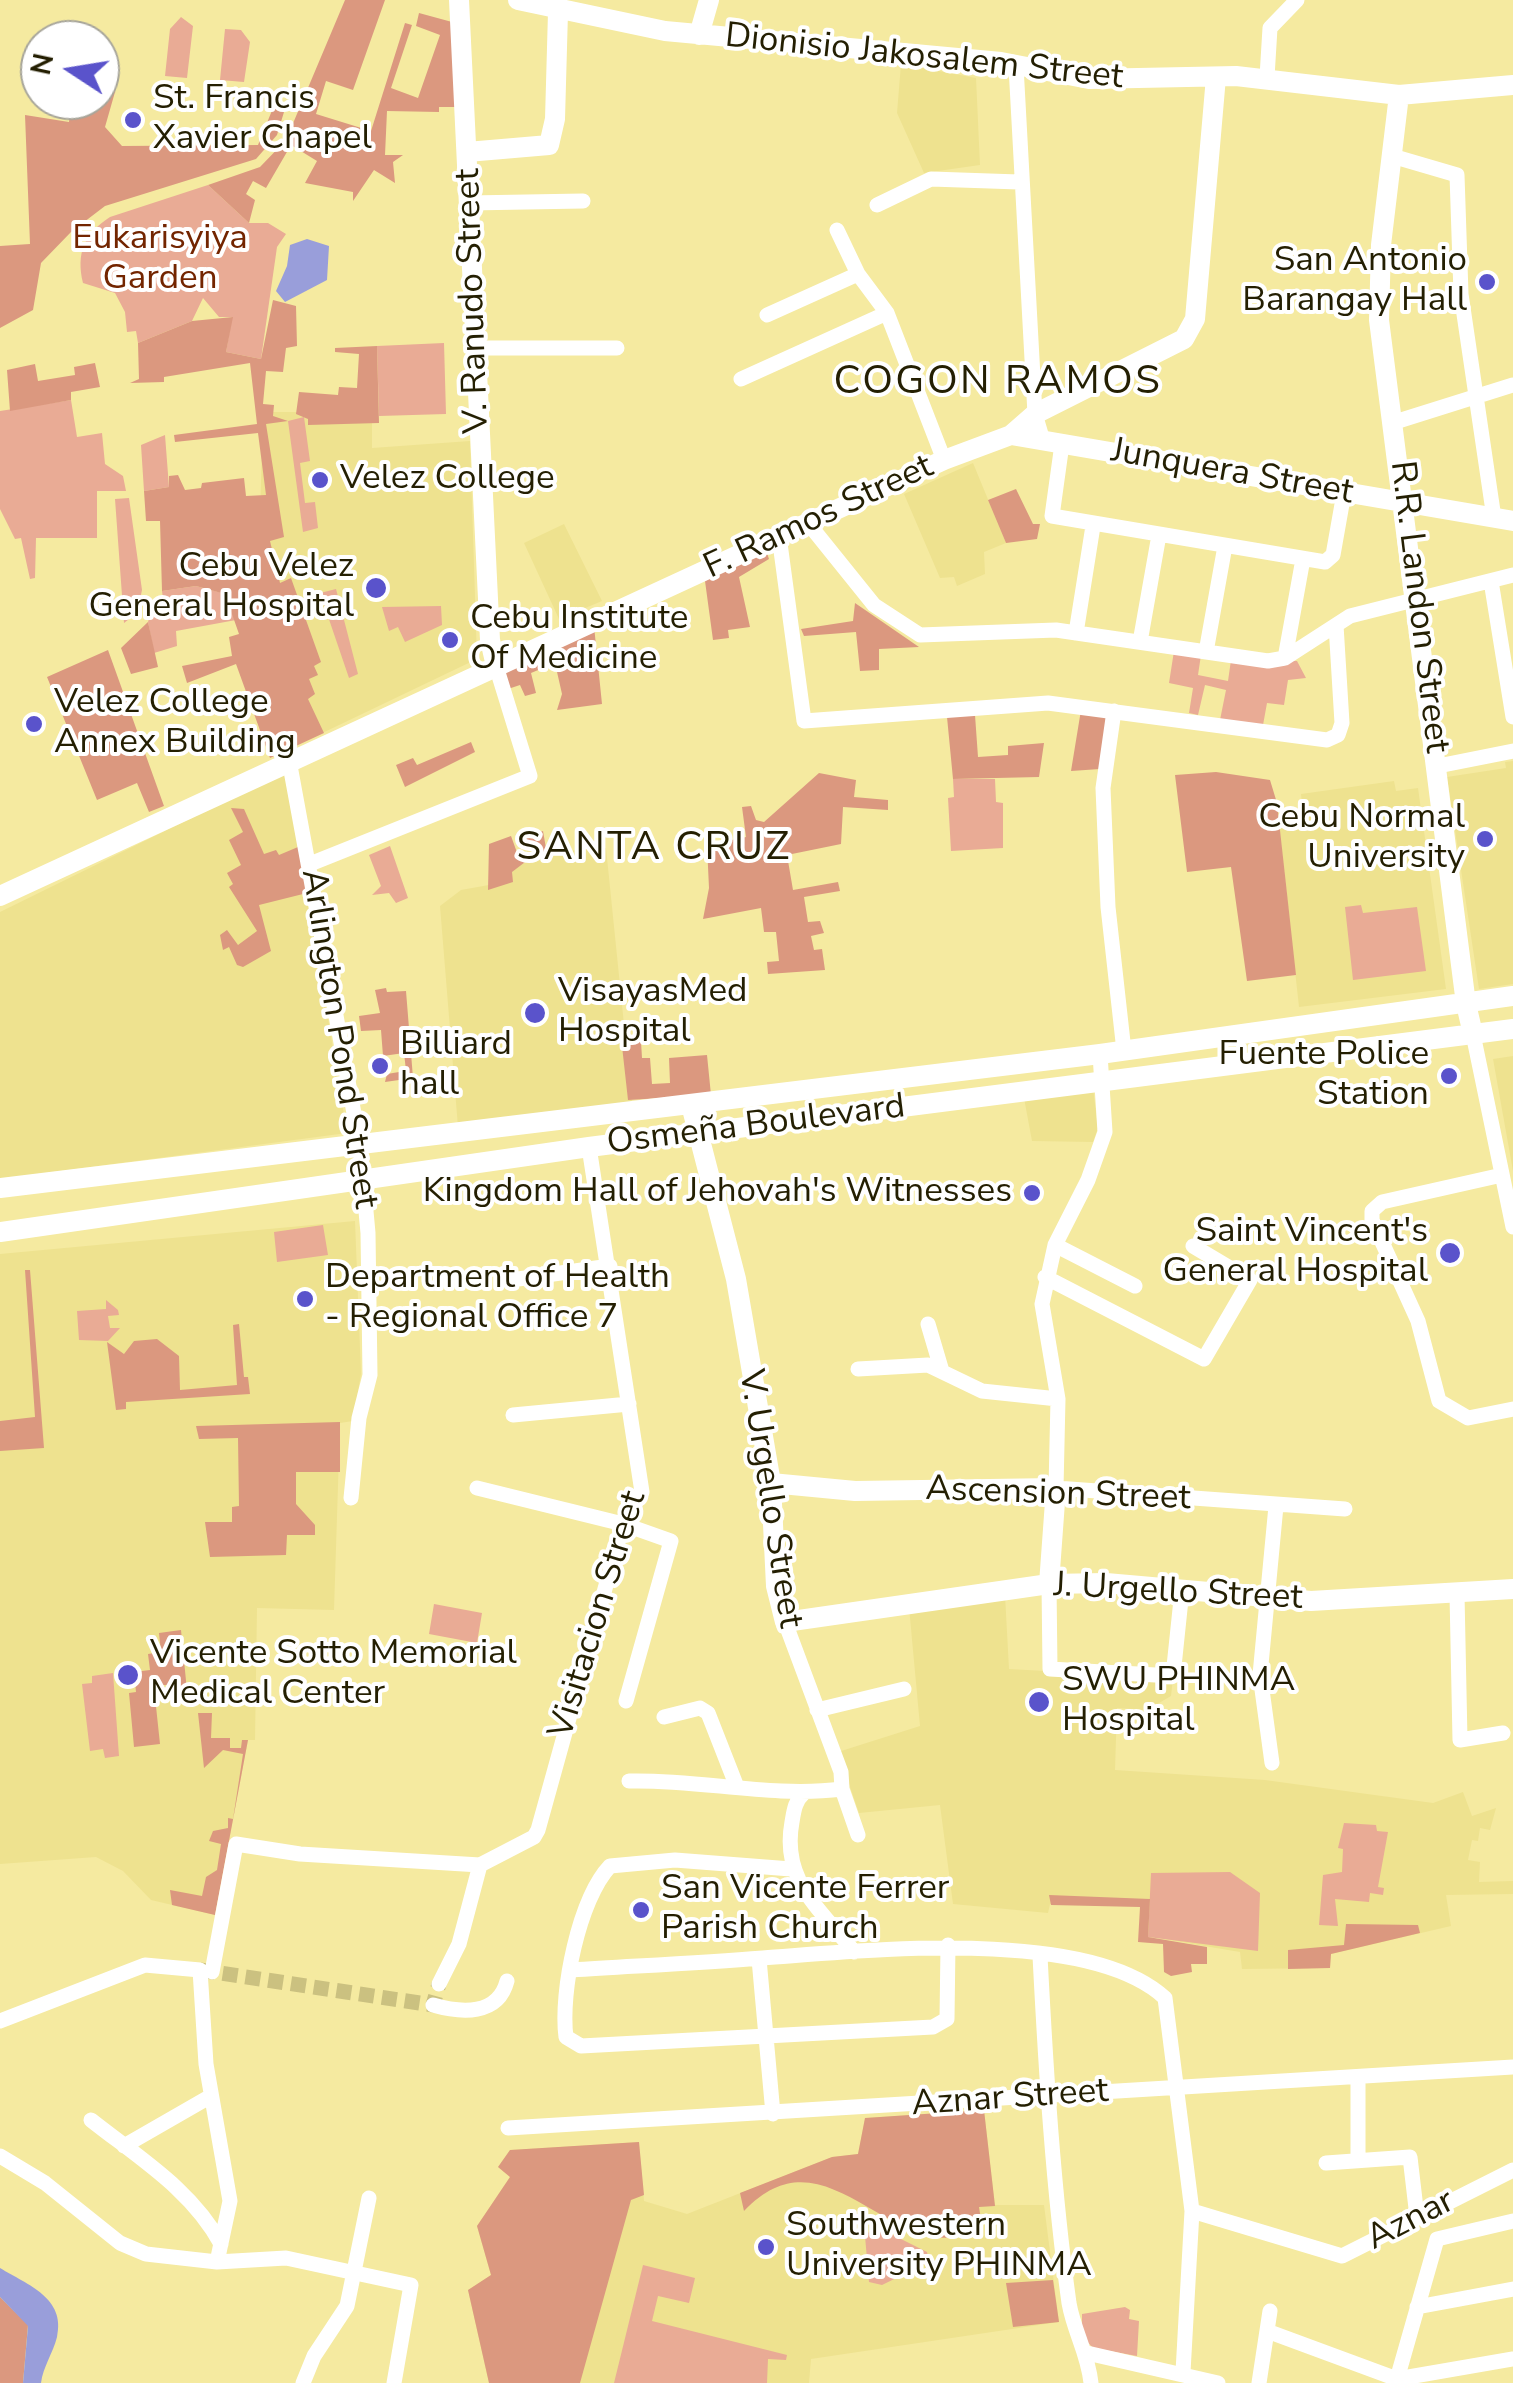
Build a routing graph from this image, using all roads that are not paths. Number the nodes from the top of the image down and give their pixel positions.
1 (459, 0) edge
2 (518, 0) edge
3 (709, 0) edge
4 (1298, 0) edge
5 (586, 9) edge
6 (558, 12) junction
7 (699, 35) junction
8 (1016, 66) junction
9 (1216, 77) junction
10 (1267, 77) junction
11 (1513, 85) edge
12 (1398, 94) junction
13 (467, 152) junction
14 (1392, 156) junction
15 (1019, 182) junction
16 (583, 201) dead end
17 (469, 203) junction
18 (877, 205) dead end
19 (837, 230) dead end
20 (858, 274) junction
21 (888, 313) junction
22 (767, 316) dead end
23 (476, 348) junction
24 (618, 348) dead end
25 (741, 379) dead end
26 (1513, 385) edge
27 (1476, 395) junction
28 (1036, 414) junction
29 (1395, 422) junction
30 (1011, 436) junction
31 (1052, 442) junction
32 (944, 460) junction
33 (1344, 492) junction
34 (1406, 503) junction
35 (1504, 520) edge
36 (808, 522) junction
37 (1093, 526) junction
38 (1159, 535) junction
39 (780, 536) junction
40 (1225, 546) junction
41 (1303, 559) junction
42 (1513, 575) edge
43 (1491, 581) junction
44 (1417, 602) junction
45 (1336, 625) junction
46 (1076, 632) junction
47 (1140, 642) junction
48 (1206, 652) junction
49 (1285, 658) junction
50 (496, 666) junction
51 (1114, 711) junction
52 (1513, 717) edge
53 (1513, 752) edge
54 (289, 760) junction
55 (1438, 766) junction
56 (310, 864) junction
57 (0, 896) edge
58 (1513, 996) edge
59 (1466, 1004) junction
60 (1513, 1030) edge
61 (1474, 1034) junction
62 (1124, 1051) junction
63 (1100, 1054) junction
64 (1104, 1081) junction
65 (691, 1105) junction
66 (696, 1134) junction
67 (360, 1146) junction
68 (589, 1147) junction
69 (1502, 1176) junction
70 (363, 1182) junction
71 (0, 1188) edge
72 (1513, 1228) edge
73 (0, 1232) edge
74 (1055, 1245) junction
75 (1194, 1246) dead end
76 (610, 1266) junction
77 (1046, 1277) junction
78 (512, 1280) dead end
79 (1135, 1286) dead end
80 (928, 1324) dead end
81 (940, 1368) junction
82 (858, 1369) dead end
83 (1058, 1399) junction
84 (629, 1404) junction
85 (1513, 1409) edge
86 (513, 1415) dead end
87 (771, 1483) junction
88 (477, 1488) dead end
89 (1056, 1488) junction
90 (351, 1498) dead end
91 (1276, 1506) junction
92 (1345, 1509) dead end
93 (623, 1524) junction
94 (1050, 1584) junction
95 (1513, 1589) edge
96 (1182, 1590) junction
97 (1457, 1594) junction
98 (1268, 1598) junction
99 (785, 1622) junction
100 (904, 1689) dead end
101 (626, 1701) dead end
102 (816, 1710) junction
103 (664, 1717) dead end
104 (1503, 1733) dead end
105 (1272, 1763) dead end
106 (629, 1781) dead end
107 (737, 1787) junction
108 (842, 1789) junction
109 (804, 1794) junction
110 (858, 1835) dead end
111 (480, 1865) junction
112 (791, 1868) junction
113 (948, 1946) junction
114 (854, 1952) junction
115 (1040, 1956) junction
116 (760, 1958) junction
117 (572, 1970) junction
118 (206, 1971) junction
119 (508, 1982) dead end
120 (440, 1984) tunnel mouth
121 (434, 2005) tunnel mouth
122 (0, 2021) edge
123 (765, 2034) junction
124 (1513, 2067) edge
125 (1358, 2079) junction
126 (1174, 2088) junction
127 (211, 2096) junction
128 (1047, 2096) junction
129 (773, 2114) junction
130 (91, 2120) dead end
131 (508, 2128) dead end
132 (124, 2146) junction
133 (0, 2156) edge
134 (1358, 2160) junction
135 (1326, 2163) dead end
136 (1513, 2170) edge
137 (369, 2198) dead end
138 (1192, 2212) junction
139 (1417, 2217) junction
140 (1513, 2221) edge
141 (220, 2244) junction
142 (217, 2262) junction
143 (355, 2270) junction
144 (1513, 2289) edge
145 (1417, 2308) junction
146 (1270, 2311) dead end
147 (1266, 2331) junction
148 (1088, 2353) junction
149 (1513, 2359) edge
150 (1183, 2372) junction
151 (1397, 2379) junction
152 (303, 2383) edge
153 (394, 2383) edge
154 (1091, 2383) edge
155 (1218, 2383) edge
156 (1259, 2383) edge

1 - 13 street
2 - 6 street, Dionisio Jakosalem Street
3 - 7 street
4 - 10 street
5 - 6 street, Dionisio Jakosalem Street
5 - 7 street, Dionisio Jakosalem Street
6 - 13 street, V. Ranudo Street
7 - 8 street, Dionisio Jakosalem Street
8 - 9 street, Dionisio Jakosalem Street
8 - 15 street
9 - 10 street, Dionisio Jakosalem Street
9 - 28 street, F. Ramos Street
10 - 12 street, Dionisio Jakosalem Street
11 - 12 street, Dionisio Jakosalem Street
12 - 14 street, R.R. Landon Street
13 - 17 street, V. Ranudo Street
14 - 27 street
14 - 29 street, R.R. Landon Street
15 - 18 street
15 - 28 street
16 - 17 street
17 - 23 street, V. Ranudo Street
19 - 20 street
20 - 21 street
20 - 22 street
21 - 25 street
21 - 32 street
23 - 24 street
23 - 50 street, V. Ranudo Street
26 - 27 street
27 - 29 street
27 - 35 street
28 - 30 street, F. Ramos Street
28 - 31 street
29 - 34 street, R.R. Landon Street
30 - 31 street, Junquera Street
30 - 32 street, F. Ramos Street
31 - 33 street, Junquera Street
31 - 37 street
32 - 36 street, F. Ramos Street
33 - 34 street, Junquera Street
33 - 41 street
34 - 35 street, Junquera Street
34 - 44 street, R.R. Landon Street
36 - 39 street, F. Ramos Street
36 - 46 street
37 - 38 street
37 - 46 street
38 - 40 street
38 - 47 street
39 - 50 street, F. Ramos Street
39 - 51 street
40 - 41 street
40 - 48 street
41 - 49 street
42 - 43 street
43 - 44 street
43 - 52 street
44 - 45 street
44 - 55 street, R.R. Landon Street
45 - 49 street
45 - 51 street
46 - 47 street
47 - 48 street
48 - 49 street
50 - 54 street, F. Ramos Street
50 - 56 street
51 - 62 street
53 - 55 street
54 - 56 street, Arlington Pond Street
54 - 57 street, F. Ramos Street
55 - 59 street, R.R. Landon Street
56 - 67 street, Arlington Pond Street
58 - 59 street, Osmeña Boulevard
59 - 61 street, R.R. Landon Street
59 - 62 street, Osmeña Boulevard
60 - 61 street, Osmeña Boulevard
61 - 64 street, Osmeña Boulevard
61 - 69 street, R.R. Landon Street
62 - 63 street, Osmeña Boulevard
63 - 64 street
63 - 65 street, Osmeña Boulevard
64 - 66 street, Osmeña Boulevard
64 - 74 street
65 - 66 street, V. Urgello Street
65 - 67 street, Osmeña Boulevard
66 - 68 street, Osmeña Boulevard
66 - 87 street, V. Urgello Street
67 - 70 street, Arlington Pond Street
67 - 71 street, Osmeña Boulevard
68 - 70 street, Osmeña Boulevard
68 - 76 street, Visitacion Street
69 - 72 street, R.R. Landon Street
69 - 85 street
70 - 73 street, Osmeña Boulevard
70 - 90 street, Arlington Pond Street
74 - 77 street
74 - 79 street
75 - 77 street
76 - 78 street
76 - 84 street, Visitacion Street
77 - 83 street
80 - 81 street
81 - 82 street
81 - 83 street
83 - 89 street
84 - 86 street
84 - 93 street, Visitacion Street
87 - 89 street, Ascension Street
87 - 99 street, V. Urgello Street
88 - 93 street
89 - 91 street, Ascension Street
89 - 94 street
91 - 92 street, Ascension Street
91 - 98 street
93 - 101 street
93 - 111 street, Visitacion Street
94 - 96 street, J. Urgello Street
94 - 96 street
94 - 99 street, J. Urgello Street
95 - 97 street, J. Urgello Street
96 - 98 street, J. Urgello Street
97 - 98 street, J. Urgello Street
97 - 104 street
98 - 105 street
99 - 102 street, V. Urgello Street
100 - 102 street
102 - 108 street, V. Urgello Street
103 - 107 street
106 - 107 street
107 - 109 street
108 - 109 street
108 - 110 street, V. Urgello Street
109 - 112 street
111 - 118 street
111 - 120 street
112 - 114 street
112 - 117 street
113 - 114 street
113 - 115 street
113 - 123 street
114 - 116 street
115 - 126 street
115 - 128 street
116 - 117 street
116 - 123 street
117 - 123 street
118 - 122 street
118 - 127 street
119 - 121 street
123 - 129 street
124 - 125 street, Aznar Street
125 - 126 street, Aznar Street
125 - 134 street
126 - 128 street, Aznar Street
126 - 138 street
127 - 132 street
127 - 141 street
128 - 129 street, Aznar Street
128 - 148 street
129 - 131 street, Aznar Street
130 - 132 street
132 - 141 street
133 - 142 street
134 - 135 street
134 - 139 street
136 - 139 street, Aznar
137 - 143 street
138 - 139 street, Aznar
138 - 150 street
140 - 145 street
141 - 142 street
142 - 143 street
143 - 152 street
143 - 153 street
144 - 145 street
145 - 151 street
146 - 147 street
147 - 151 street
147 - 156 street
148 - 150 street
148 - 154 street
149 - 151 street
150 - 155 street

